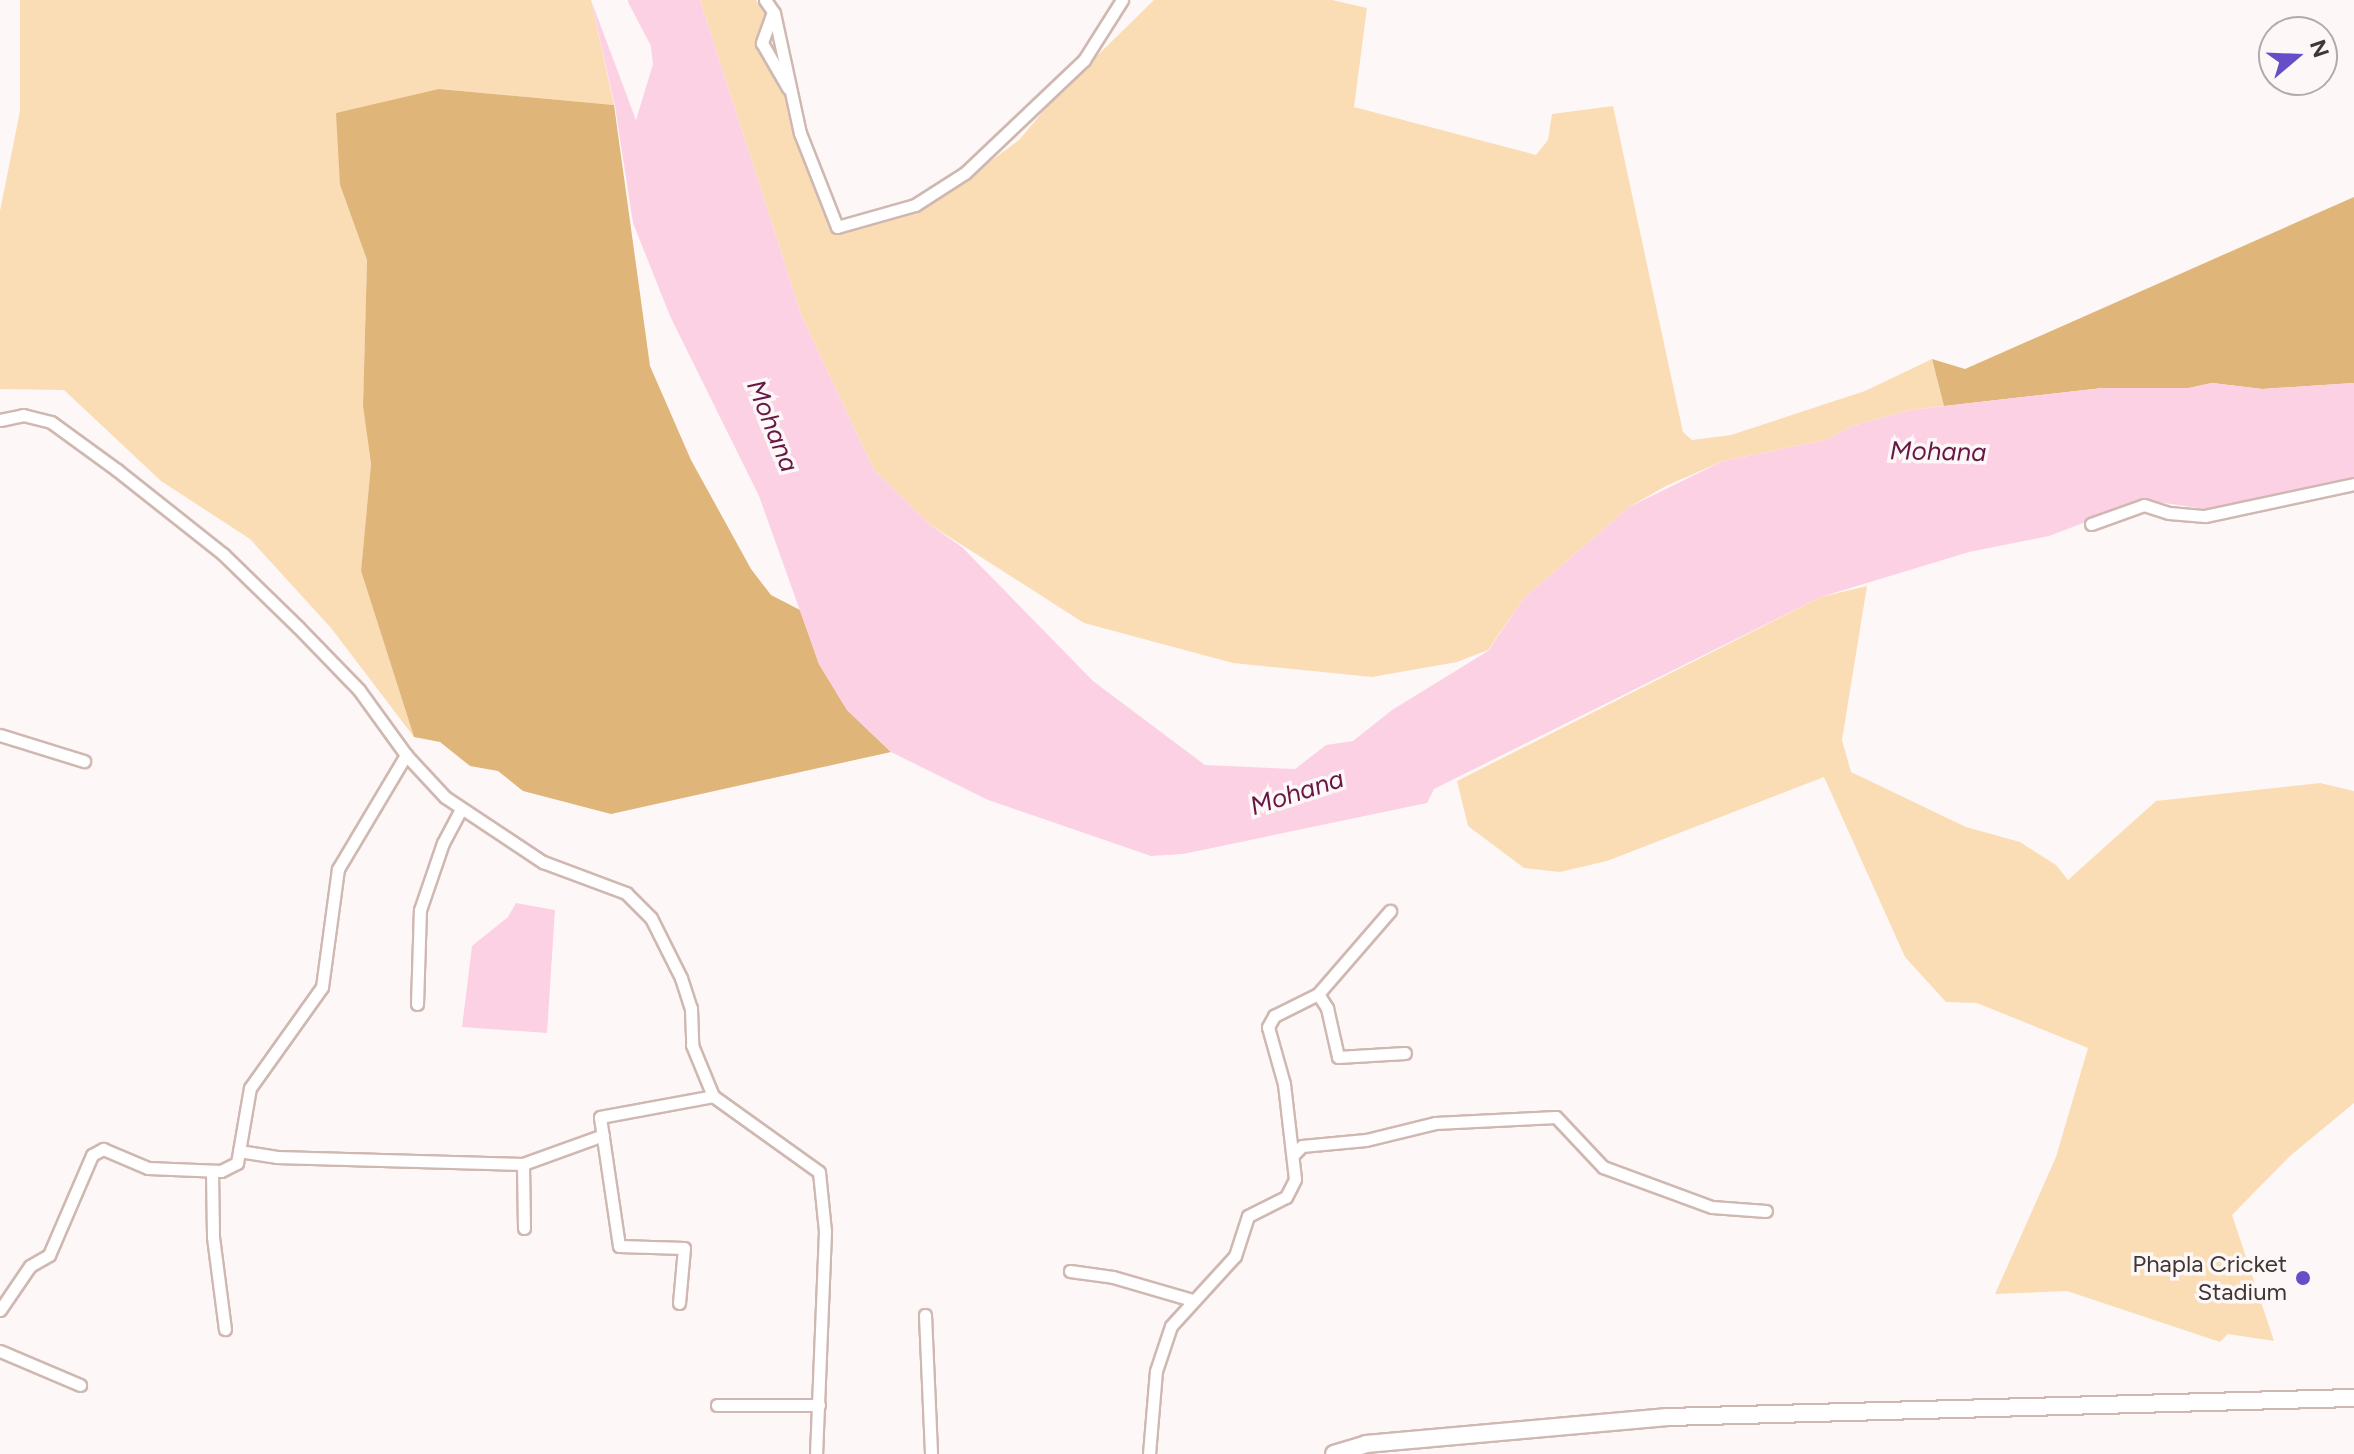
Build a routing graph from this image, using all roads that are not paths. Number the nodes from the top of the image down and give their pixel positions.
1 (765, 0) edge
2 (1122, 0) edge
3 (773, 12) junction
4 (789, 89) junction
5 (0, 420) edge
6 (2354, 484) edge
7 (2091, 524) dead end
8 (0, 735) edge
9 (406, 755) junction
10 (84, 761) dead end
11 (461, 809) junction
12 (1390, 911) dead end
13 (1318, 994) junction
14 (417, 1004) dead end
15 (1405, 1053) dead end
16 (713, 1096) junction
17 (603, 1135) junction
18 (239, 1151) junction
19 (1294, 1154) junction
20 (523, 1164) junction
21 (212, 1171) junction
22 (1766, 1211) dead end
23 (524, 1228) dead end
24 (1070, 1271) dead end
25 (1192, 1300) junction
26 (679, 1303) dead end
27 (0, 1310) edge
28 (925, 1315) dead end
29 (225, 1329) dead end
30 (0, 1351) edge
31 (80, 1385) dead end
32 (2354, 1398) edge
33 (717, 1405) dead end
34 (819, 1405) junction
35 (816, 1454) edge
36 (931, 1454) edge
37 (1149, 1454) edge
38 (1334, 1454) edge

1 - 3 street
2 - 4 street
3 - 4 street
3 - 4 street
5 - 9 street
6 - 7 street
8 - 10 street
9 - 11 street
9 - 18 street
11 - 14 street
11 - 16 street
12 - 13 street
13 - 15 street
13 - 19 street
16 - 17 street
16 - 34 street
17 - 20 street
17 - 26 street
18 - 20 street
18 - 21 street
19 - 22 street
19 - 25 street
20 - 23 street
21 - 27 street
21 - 29 street
24 - 25 street
25 - 37 street
28 - 36 street
30 - 31 street
32 - 38 main road
33 - 34 street
34 - 35 street

